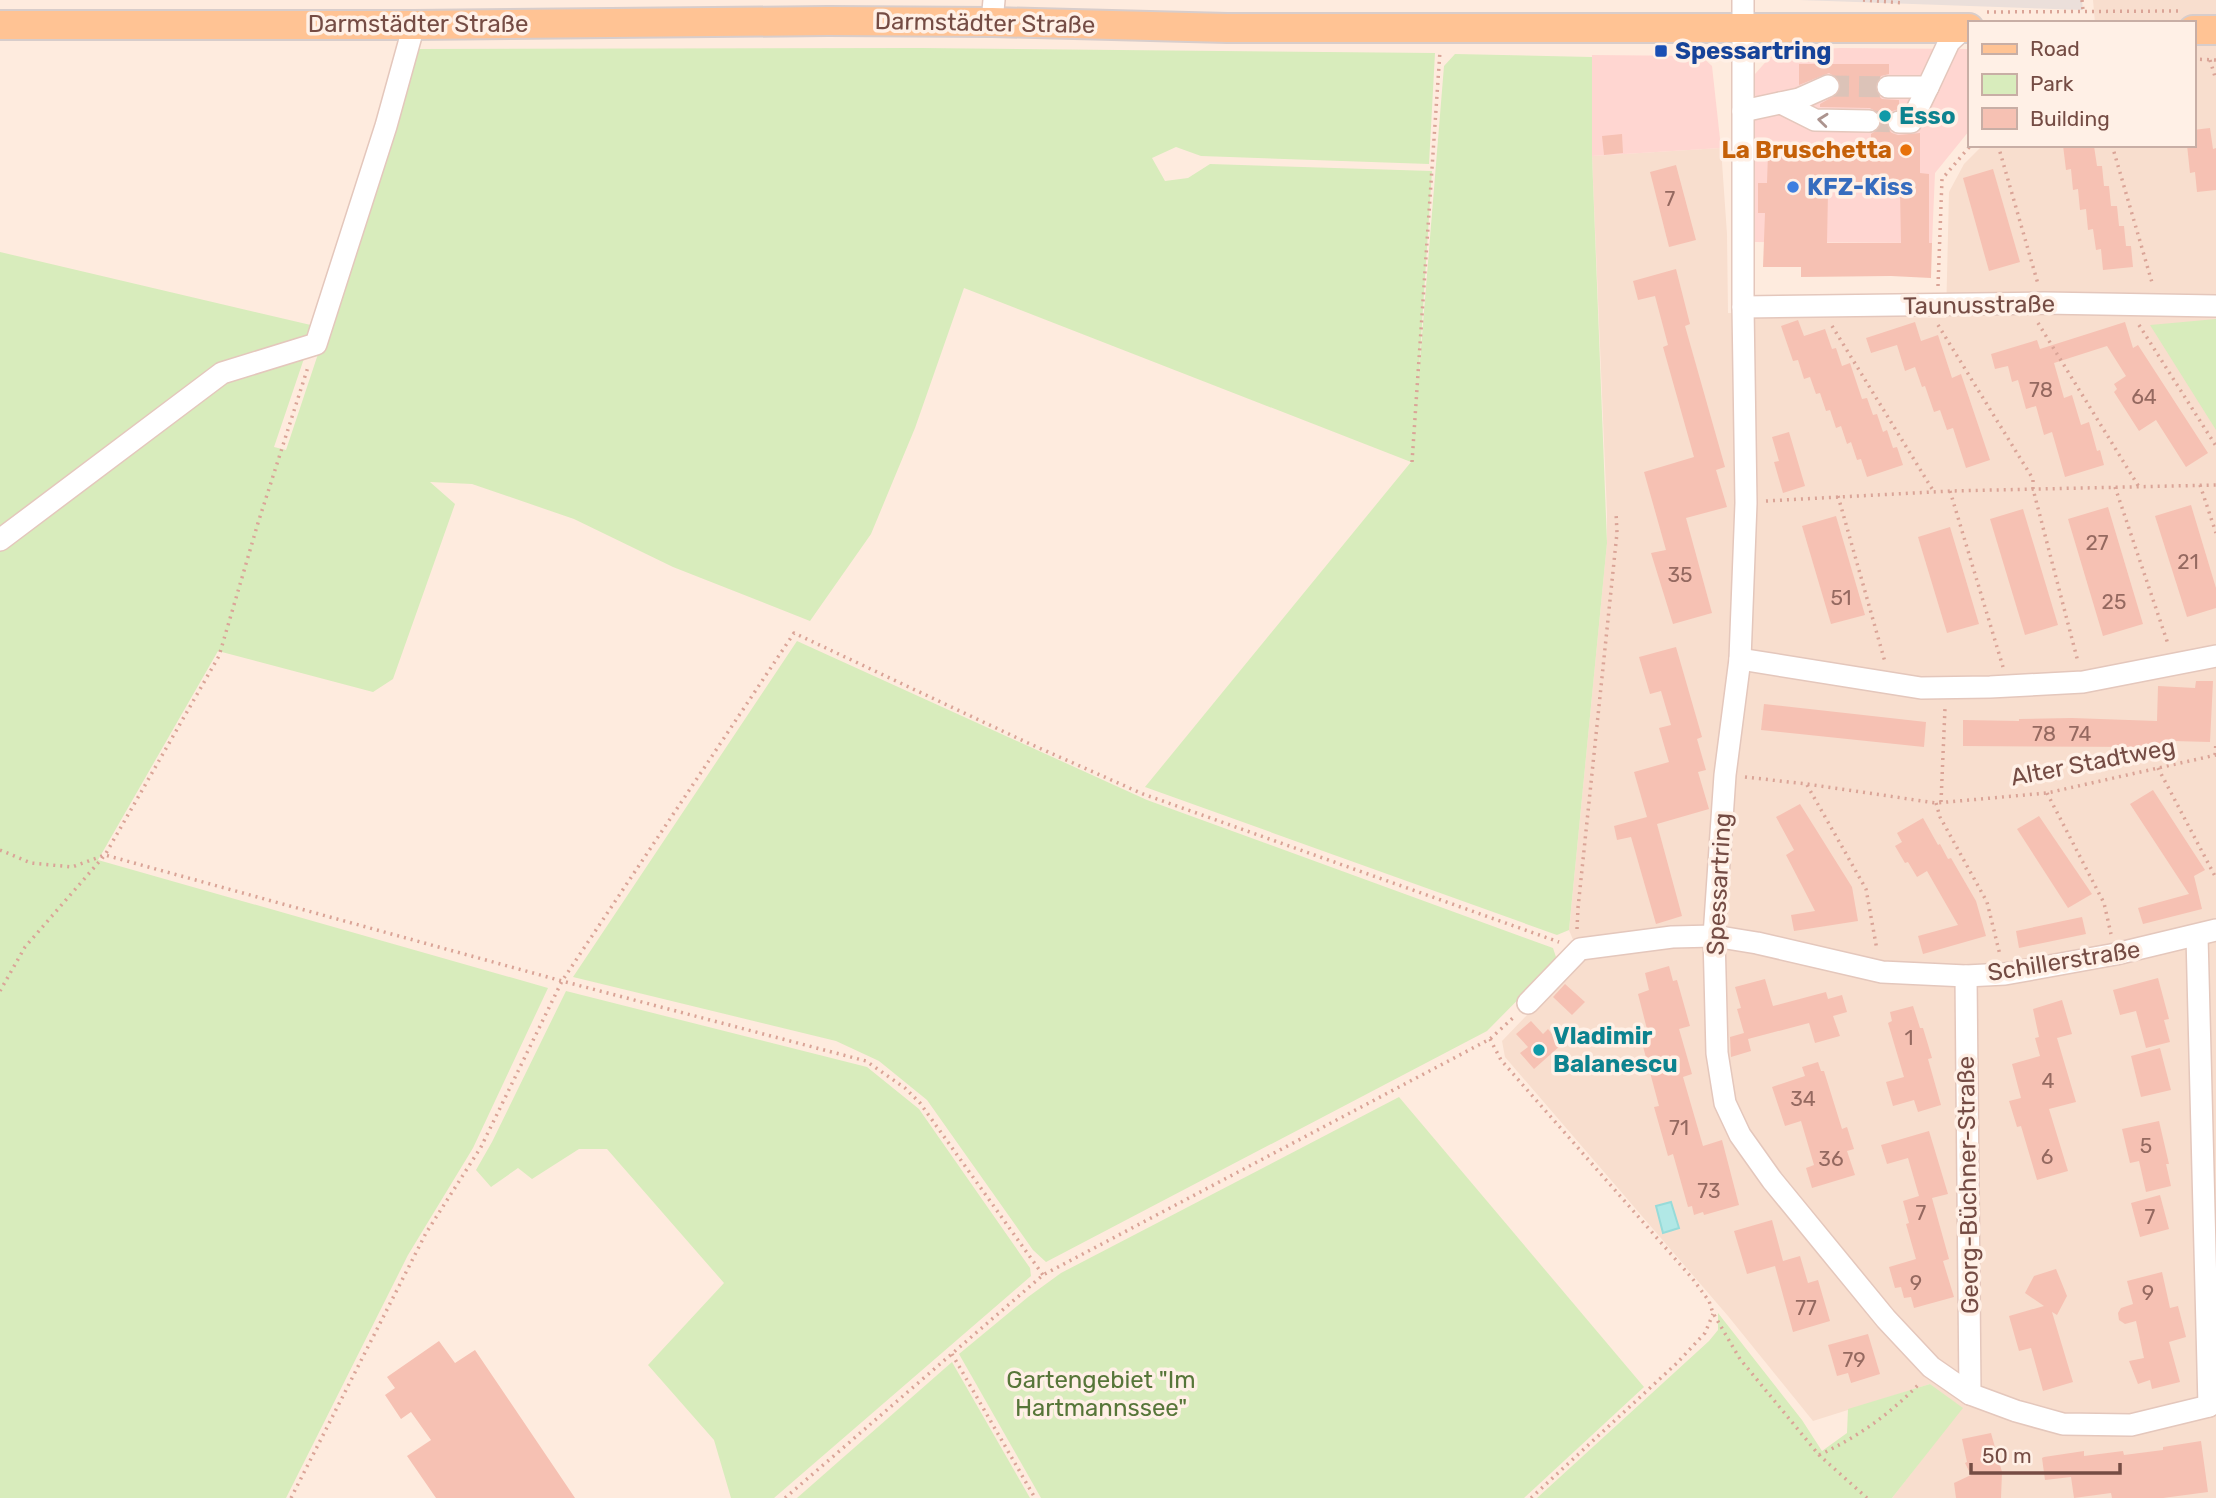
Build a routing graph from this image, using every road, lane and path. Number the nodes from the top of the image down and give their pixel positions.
1 (1742, 0) edge
2 (2082, 0) edge
3 (993, 11) edge
4 (2191, 21) edge
5 (2195, 22) edge
6 (0, 24) edge
7 (414, 25) junction
8 (1441, 28) junction
9 (1743, 28) junction
10 (1967, 28) edge
11 (2216, 30) edge
12 (2195, 59) edge
13 (2210, 60) junction
14 (2216, 60) edge
15 (2216, 80) edge
16 (1828, 86) tunnel mouth
17 (1888, 87) tunnel mouth
18 (1928, 87) junction
19 (1781, 103) junction
20 (1743, 111) junction
21 (1869, 121) tunnel mouth
22 (1899, 122) dead end
23 (1969, 147) edge
24 (1998, 147) edge
25 (2113, 147) edge
26 (2035, 303) junction
27 (1937, 305) junction
28 (2126, 305) junction
29 (2158, 305) junction
30 (1820, 306) junction
31 (2216, 306) edge
32 (1743, 307) junction
33 (316, 344) junction
34 (2216, 446) edge
35 (1412, 462) dead end
36 (2200, 485) junction
37 (2216, 485) edge
38 (2115, 487) junction
39 (2139, 488) junction
40 (2033, 489) junction
41 (1950, 491) junction
42 (1934, 492) junction
43 (1838, 496) junction
44 (1746, 503) junction
45 (1616, 512) dead end
46 (2216, 533) edge
47 (0, 540) edge
48 (2216, 656) edge
49 (1740, 659) junction
50 (2175, 665) junction
51 (2084, 681) junction
52 (1891, 683) junction
53 (2008, 685) junction
54 (1945, 689) junction
55 (2216, 742) edge
56 (2216, 755) edge
57 (2158, 768) junction
58 (1725, 775) junction
59 (1807, 783) junction
60 (2047, 793) junction
61 (1939, 803) junction
62 (0, 850) edge
63 (105, 855) junction
64 (2216, 878) edge
65 (2206, 933) edge
66 (1714, 936) junction
67 (1580, 949) junction
68 (2116, 954) junction
69 (1882, 972) junction
70 (2005, 974) junction
71 (1966, 976) junction
72 (562, 981) junction
73 (0, 992) edge
74 (1528, 1003) joint
75 (1490, 1040) junction
76 (1042, 1275) junction
77 (1713, 1313) junction
78 (952, 1354) junction
79 (1931, 1367) junction
80 (1970, 1394) junction
81 (2213, 1404) edge
82 (1819, 1455) junction
83 (291, 1498) edge
84 (785, 1498) edge
85 (1035, 1498) edge
86 (1531, 1498) edge
87 (1867, 1498) edge

1 - 9 street, Spessartring
2 - 4 path
3 - 7 main road, Darmstädter Straße
3 - 8 main road, Darmstädter Straße
5 - 11 main road
6 - 7 main road, Darmstädter Straße
7 - 33 street
8 - 9 main road, Darmstädter Straße
8 - 35 path
9 - 10 main road, Darmstädter Straße
9 - 20 street, Spessartring
10 - 18 street
12 - 13 path
13 - 14 path
13 - 15 path
16 - 19 street
17 - 18 street
18 - 22 street
19 - 20 street
21 -> 19 street
20 - 32 street, Spessartring
23 - 27 path
24 - 26 path
25 - 29 path
26 - 27 street, Taunusstraße
26 - 28 street, Taunusstraße
26 - 39 path
27 - 30 street, Taunusstraße
27 - 40 path
28 - 29 street, Taunusstraße
28 - 34 path
29 - 31 street, Taunusstraße
30 - 32 street, Taunusstraße
30 - 42 path
32 - 44 street, Spessartring
33 - 47 street
33 - 63 path
36 - 37 path
36 - 39 path
36 - 46 path
38 - 39 path
38 - 40 path
38 - 50 path
40 - 41 path
40 - 51 path
41 - 42 path
41 - 53 path
42 - 43 path
43 - 44 path
43 - 52 path
44 - 49 street, Spessartring
45 - 67 path
48 - 50 street
49 - 52 street
49 - 58 street, Spessartring
50 - 51 street
51 - 53 street
52 - 54 street
53 - 54 street
54 - 61 path
55 - 56 path
56 - 57 path, Alter Stadtweg
57 - 60 path, Alter Stadtweg
57 - 64 path
58 - 59 path, Alter Stadtweg
58 - 66 street, Spessartring
59 - 61 path, Alter Stadtweg
59 - 69 path
60 - 61 path, Alter Stadtweg
60 - 68 path
61 - 70 path
62 - 63 path
63 - 72 path
63 - 73 path
65 - 68 street, Schillerstraße
65 - 81 street
66 - 67 street, Schillerstraße
66 - 69 street, Schillerstraße
66 - 79 street, Spessartring
67 - 72 path
67 - 74 street
68 - 70 street, Schillerstraße
69 - 71 street, Schillerstraße
70 - 71 street, Schillerstraße
71 - 80 street, Georg-Büchner-Straße
72 - 76 path
72 - 83 path
74 - 75 path
75 - 76 path
75 - 77 path
76 - 78 path
77 - 82 path
77 - 86 path
78 - 84 path
78 - 85 path
79 - 80 street, Spessartring
79 - 82 path
80 - 81 street, Spessartring
82 - 87 path

